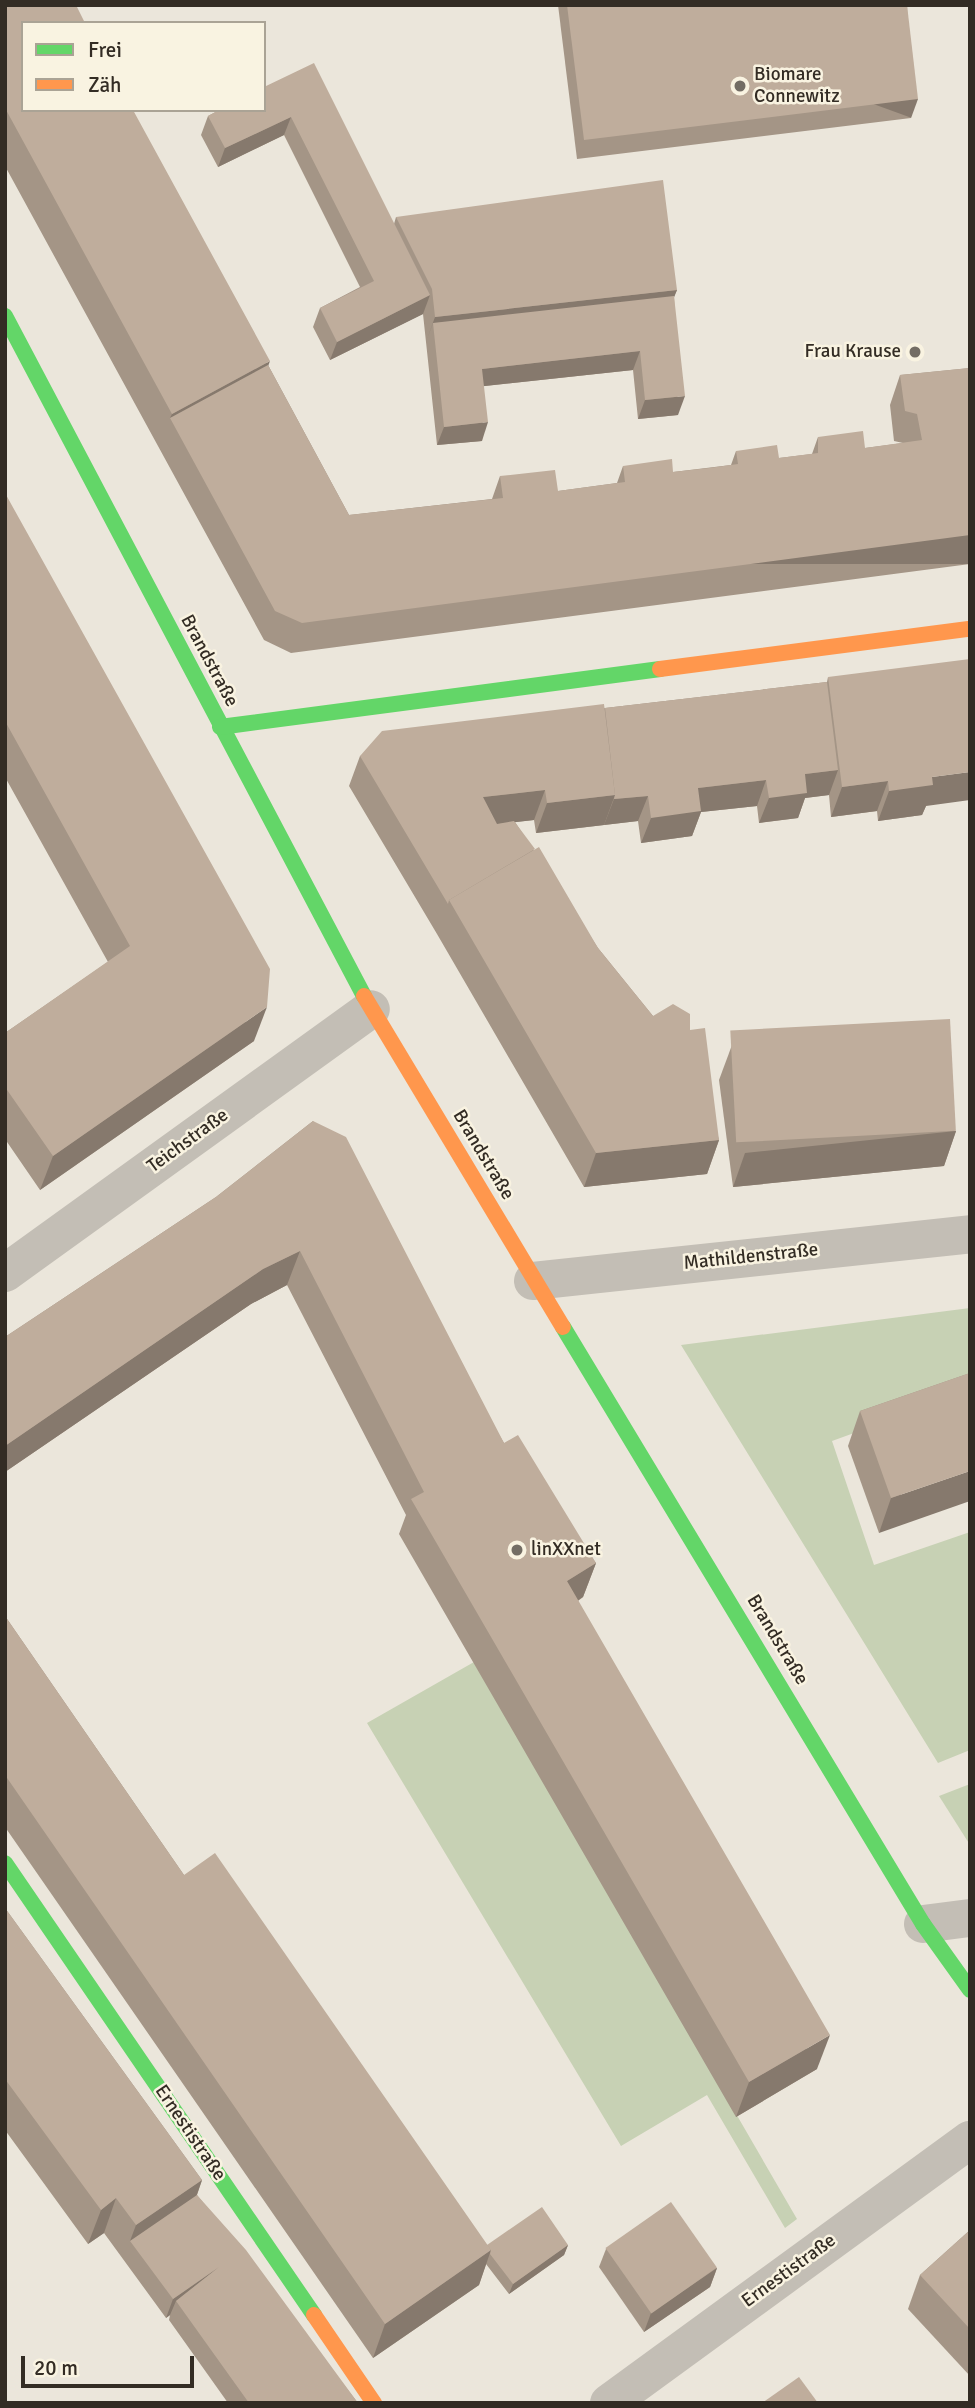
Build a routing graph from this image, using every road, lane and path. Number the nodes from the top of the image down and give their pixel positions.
1 (5, 316) edge
2 (970, 629) edge
3 (220, 727) junction
4 (372, 1009) junction
5 (970, 1234) edge
6 (5, 1273) edge
7 (533, 1281) junction
8 (5, 1863) edge
9 (970, 1918) edge
10 (923, 1924) junction
11 (970, 1990) edge
12 (970, 2140) edge
13 (374, 2403) edge
14 (609, 2403) edge

1 - 3 street, Brandstraße
2 - 3 street
3 - 4 street, Brandstraße
4 - 6 street, Teichstraße
4 - 7 street, Brandstraße
5 - 7 street, Mathildenstraße
7 - 10 street, Brandstraße
8 - 13 street, Ernestistraße
9 - 10 street
10 - 11 street, Brandstraße
12 - 14 street, Ernestistraße

